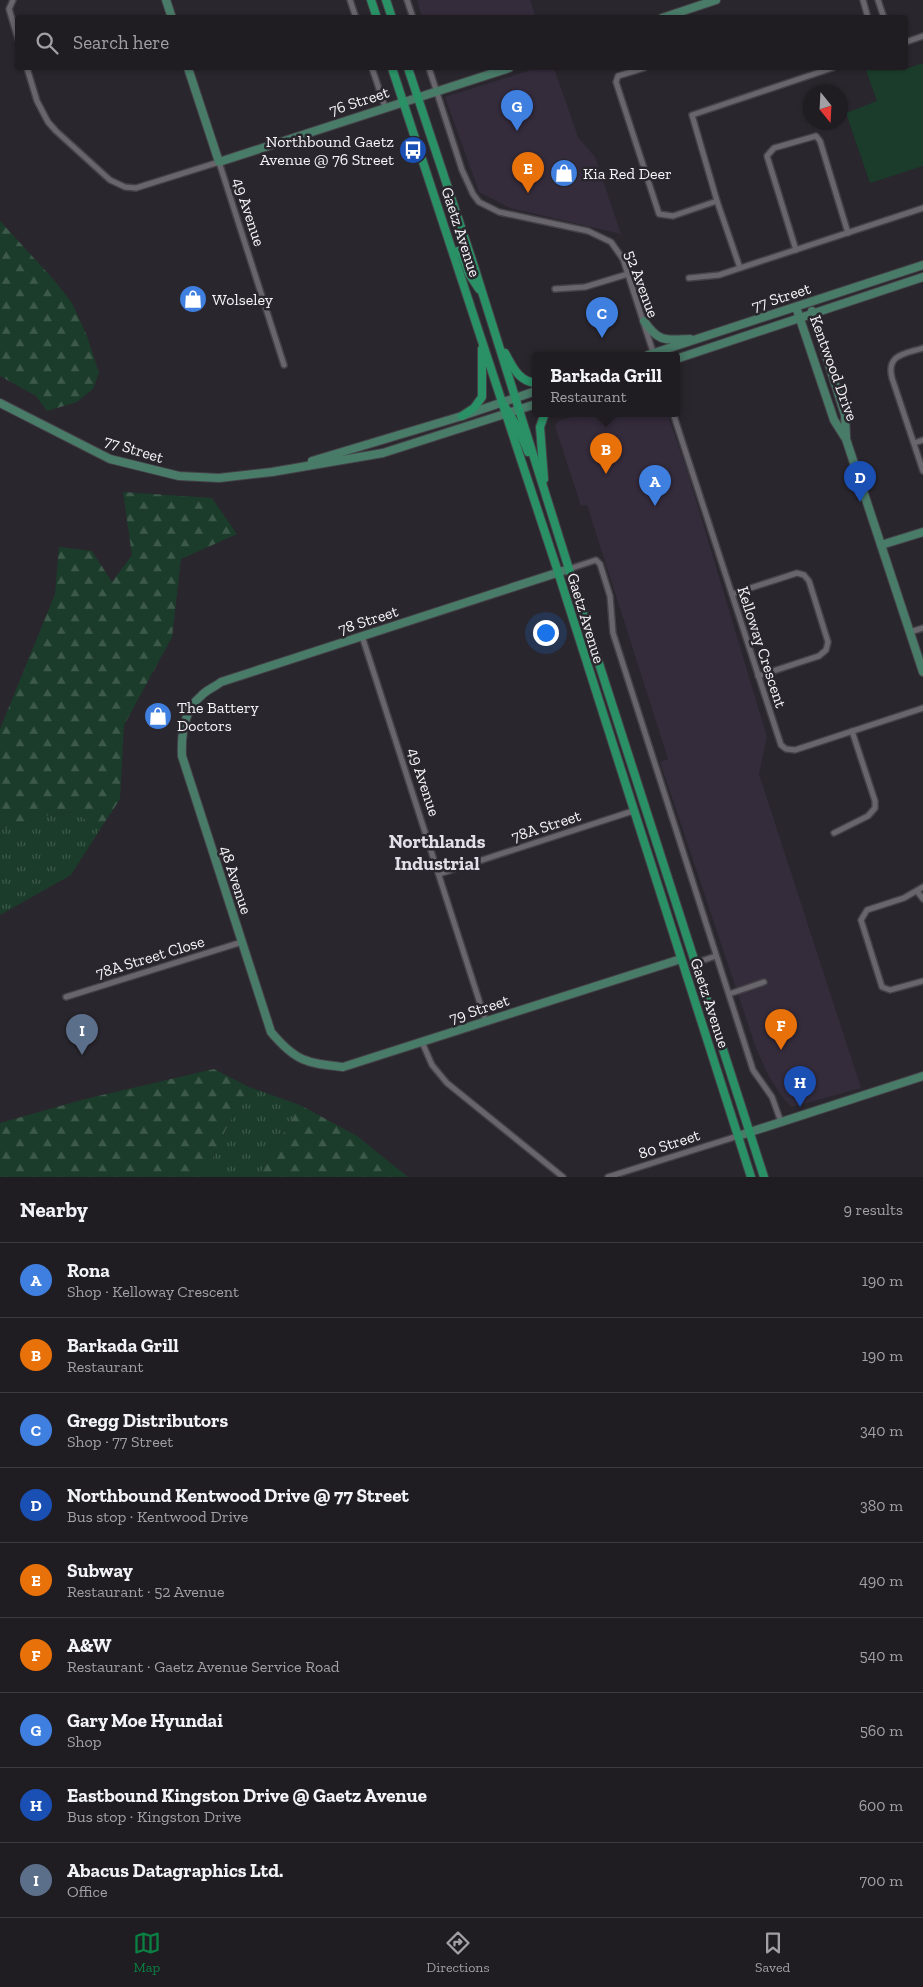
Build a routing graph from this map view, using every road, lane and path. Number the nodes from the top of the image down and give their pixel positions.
1 (13, 0) edge
2 (166, 0) edge
3 (350, 0) edge
4 (371, 0) edge
5 (386, 0) edge
6 (407, 0) edge
7 (716, 0) edge
8 (862, 0) edge
9 (878, 0) edge
10 (171, 15) edge
11 (355, 15) edge
12 (376, 15) edge
13 (391, 15) edge
14 (412, 15) edge
15 (671, 15) edge
16 (867, 15) edge
17 (883, 15) edge
18 (15, 29) edge
19 (923, 36) edge
20 (908, 41) edge
21 (28, 70) edge
22 (189, 70) edge
23 (373, 70) edge
24 (393, 70) edge
25 (409, 70) edge
26 (431, 70) edge
27 (503, 70) edge
28 (638, 70) edge
29 (819, 70) edge
30 (437, 91) junction
31 (417, 97) junction
32 (403, 101) junction
33 (385, 107) junction
34 (219, 162) junction
35 (717, 201) junction
36 (923, 208) edge
37 (848, 233) junction
38 (796, 250) junction
39 (453, 252) junction
40 (923, 265) edge
41 (740, 268) junction
42 (628, 274) junction
43 (923, 277) edge
44 (689, 278) dead end
45 (555, 289) dead end
46 (484, 297) junction
47 (796, 307) junction
48 (811, 308) junction
49 (801, 318) junction
50 (644, 321) junction
51 (496, 336) junction
52 (481, 337) junction
53 (699, 338) junction
54 (923, 348) edge
55 (651, 352) edge
56 (660, 352) edge
57 (680, 358) edge
58 (284, 365) dead end
59 (532, 382) edge
60 (532, 392) edge
61 (516, 398) junction
62 (0, 403) edge
63 (502, 403) junction
64 (532, 405) edge
65 (520, 409) junction
66 (508, 413) junction
67 (462, 416) junction
68 (544, 417) edge
69 (674, 417) edge
70 (846, 439) junction
71 (923, 440) edge
72 (914, 443) junction
73 (923, 471) edge
74 (272, 472) junction
75 (545, 494) junction
76 (923, 532) edge
77 (881, 546) junction
78 (569, 569) junction
79 (558, 572) junction
80 (732, 594) junction
81 (923, 628) edge
82 (910, 632) junction
83 (362, 636) junction
84 (923, 672) edge
85 (758, 676) junction
86 (923, 708) edge
87 (188, 714) joint
88 (852, 731) junction
89 (633, 811) junction
90 (834, 833) dead end
91 (439, 874) junction
92 (921, 888) edge
93 (923, 899) edge
94 (242, 942) junction
95 (716, 956) junction
96 (681, 959) junction
97 (696, 963) junction
98 (923, 980) edge
99 (764, 982) dead end
100 (729, 994) junction
101 (66, 997) dead end
102 (486, 1022) junction
103 (422, 1042) junction
104 (285, 1049) joint
105 (923, 1076) edge
106 (781, 1122) junction
107 (749, 1132) junction
108 (738, 1136) junction
109 (563, 1177) edge
110 (608, 1177) edge
111 (751, 1177) edge
112 (764, 1177) edge

1 - 18 street
2 - 10 street
3 - 11 street
4 - 12 main road
5 - 13 main road
6 - 14 street
7 - 15 street
8 - 16 street
9 - 17 street
19 - 20 street
21 - 34 street
22 - 34 street, 49 Avenue
23 - 33 street
24 - 32 main road, Gaetz Avenue
25 - 31 main road, Gaetz Avenue
26 - 30 street, 52 Avenue
27 - 30 street, 76 Street
28 - 35 street
29 - 35 street
30 - 31 street, 76 Street
30 - 42 street, 52 Avenue
31 - 32 street, 76 Street
31 - 46 main road, Gaetz Avenue
32 - 33 street, 76 Street
32 - 39 main road, Gaetz Avenue
33 - 34 street, 76 Street
34 - 58 street, 49 Avenue
35 - 41 street
36 - 37 street
37 - 38 street
37 - 38 street
38 - 41 street
39 - 46 main road
39 - 52 main road, Gaetz Avenue
40 - 48 street
41 - 44 street
42 - 45 street
42 - 50 street, 52 Avenue
43 - 48 street, 77 Street
46 - 51 main road, Gaetz Avenue
47 - 48 street, 77 Street
47 - 49 street, Kentwood Drive
47 - 53 street, 77 Street
48 - 49 street, 77 Street
48 - 70 street, Kentwood Drive
49 - 57 street, 77 Street
49 - 70 street, Kentwood Drive
50 - 53 street
50 - 55 street, 52 Avenue
51 - 59 main road
51 - 61 main road, Gaetz Avenue
52 - 63 main road, Gaetz Avenue
52 - 67 main road
53 - 56 street, 77 Street
54 - 72 street
60 - 61 street, 77 Street
61 - 63 street, 77 Street
61 - 65 main road, Gaetz Avenue
62 - 74 street, 77 Street
63 - 66 main road, Gaetz Avenue
63 - 67 street, 77 Street
64 - 65 street, 77 Street
65 - 66 street, 77 Street
65 - 75 main road, Gaetz Avenue
66 - 74 street, 77 Street
66 - 75 main road
66 - 79 main road, Gaetz Avenue
67 - 74 street, 77 Street
68 - 75 main road
69 - 80 street, Kelloway Crescent
70 - 77 street, Kentwood Drive
71 - 72 street
72 - 73 street
75 - 78 main road, Gaetz Avenue
76 - 77 street
77 - 82 street, Kentwood Drive
78 - 79 street, 78 Street
78 - 95 street, Gaetz Avenue
78 - 97 main road, Gaetz Avenue
79 - 83 street, 78 Street
79 - 89 main road, Gaetz Avenue
80 - 85 street, Kelloway Crescent
80 - 85 street
81 - 82 street
82 - 84 street, Kentwood Drive
83 - 87 street, 78 Street
83 - 91 street, 49 Avenue
85 - 88 street, Kelloway Crescent
86 - 88 street, Kelloway Crescent
87 - 94 street, 48 Avenue
88 - 90 street
89 - 91 street, 78A Street
89 - 96 main road, Gaetz Avenue
91 - 102 street, 49 Avenue
92 - 93 street
92 - 98 street
94 - 101 street, 78A Street Close
94 - 104 street, 48 Avenue
95 - 97 street
95 - 100 street, Gaetz Avenue
96 - 102 street, 79 Street
96 - 108 main road, Gaetz Avenue
97 - 107 main road, Gaetz Avenue
99 - 100 street
100 - 106 street, Gaetz Avenue
102 - 103 street, 79 Street
103 - 104 street, 79 Street
103 - 109 street
105 - 106 street
106 - 107 street
107 - 108 street
107 - 112 main road, Gaetz Avenue
108 - 110 street, 80 Street
108 - 111 main road, Gaetz Avenue

